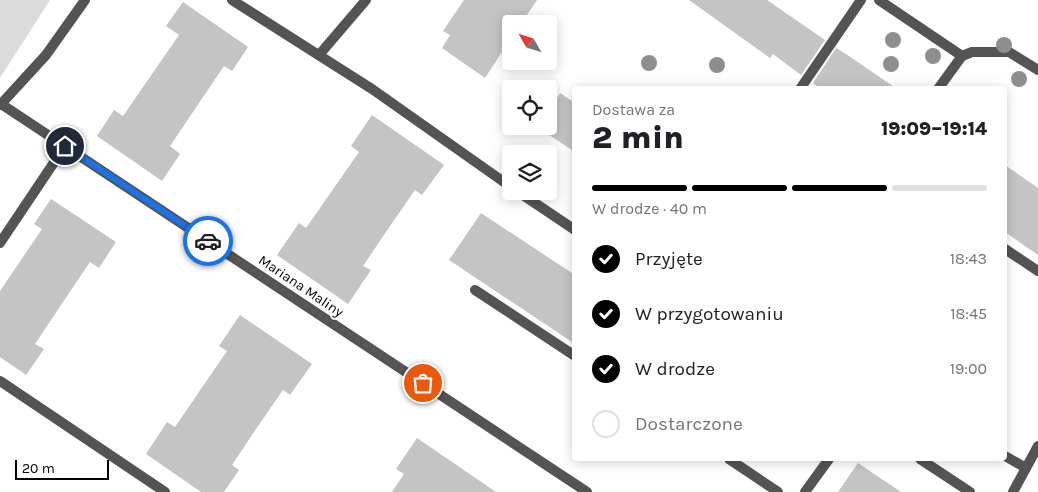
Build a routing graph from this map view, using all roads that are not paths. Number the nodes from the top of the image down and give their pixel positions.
1 (85, 0) edge
2 (234, 0) edge
3 (366, 0) edge
4 (861, 0) edge
5 (879, 0) edge
6 (318, 55) junction
7 (962, 56) junction
8 (1038, 70) edge
9 (802, 86) edge
10 (940, 86) edge
11 (1, 104) edge
12 (65, 146) junction
13 (502, 181) edge
14 (530, 200) edge
15 (572, 228) edge
16 (0, 243) edge
17 (1007, 250) edge
18 (1038, 271) edge
19 (475, 290) dead end
20 (572, 354) edge
21 (0, 381) edge
22 (1038, 446) edge
23 (1007, 457) edge
24 (732, 461) edge
25 (828, 461) edge
26 (923, 461) edge
27 (1026, 468) junction
28 (165, 492) edge
29 (587, 492) edge
30 (778, 492) edge
31 (805, 492) edge
32 (970, 492) edge
33 (1013, 492) edge

1 - 11 street
2 - 6 street
3 - 6 street
4 - 9 street
5 - 7 street
6 - 13 street
7 - 8 street
7 - 10 street
11 - 12 street, Mariana Maliny
12 - 16 street
12 - 29 street, Mariana Maliny
14 - 15 street
17 - 18 street
19 - 20 street
21 - 28 street
22 - 27 street
23 - 27 street
24 - 30 street
25 - 31 street
26 - 32 street
27 - 33 street

